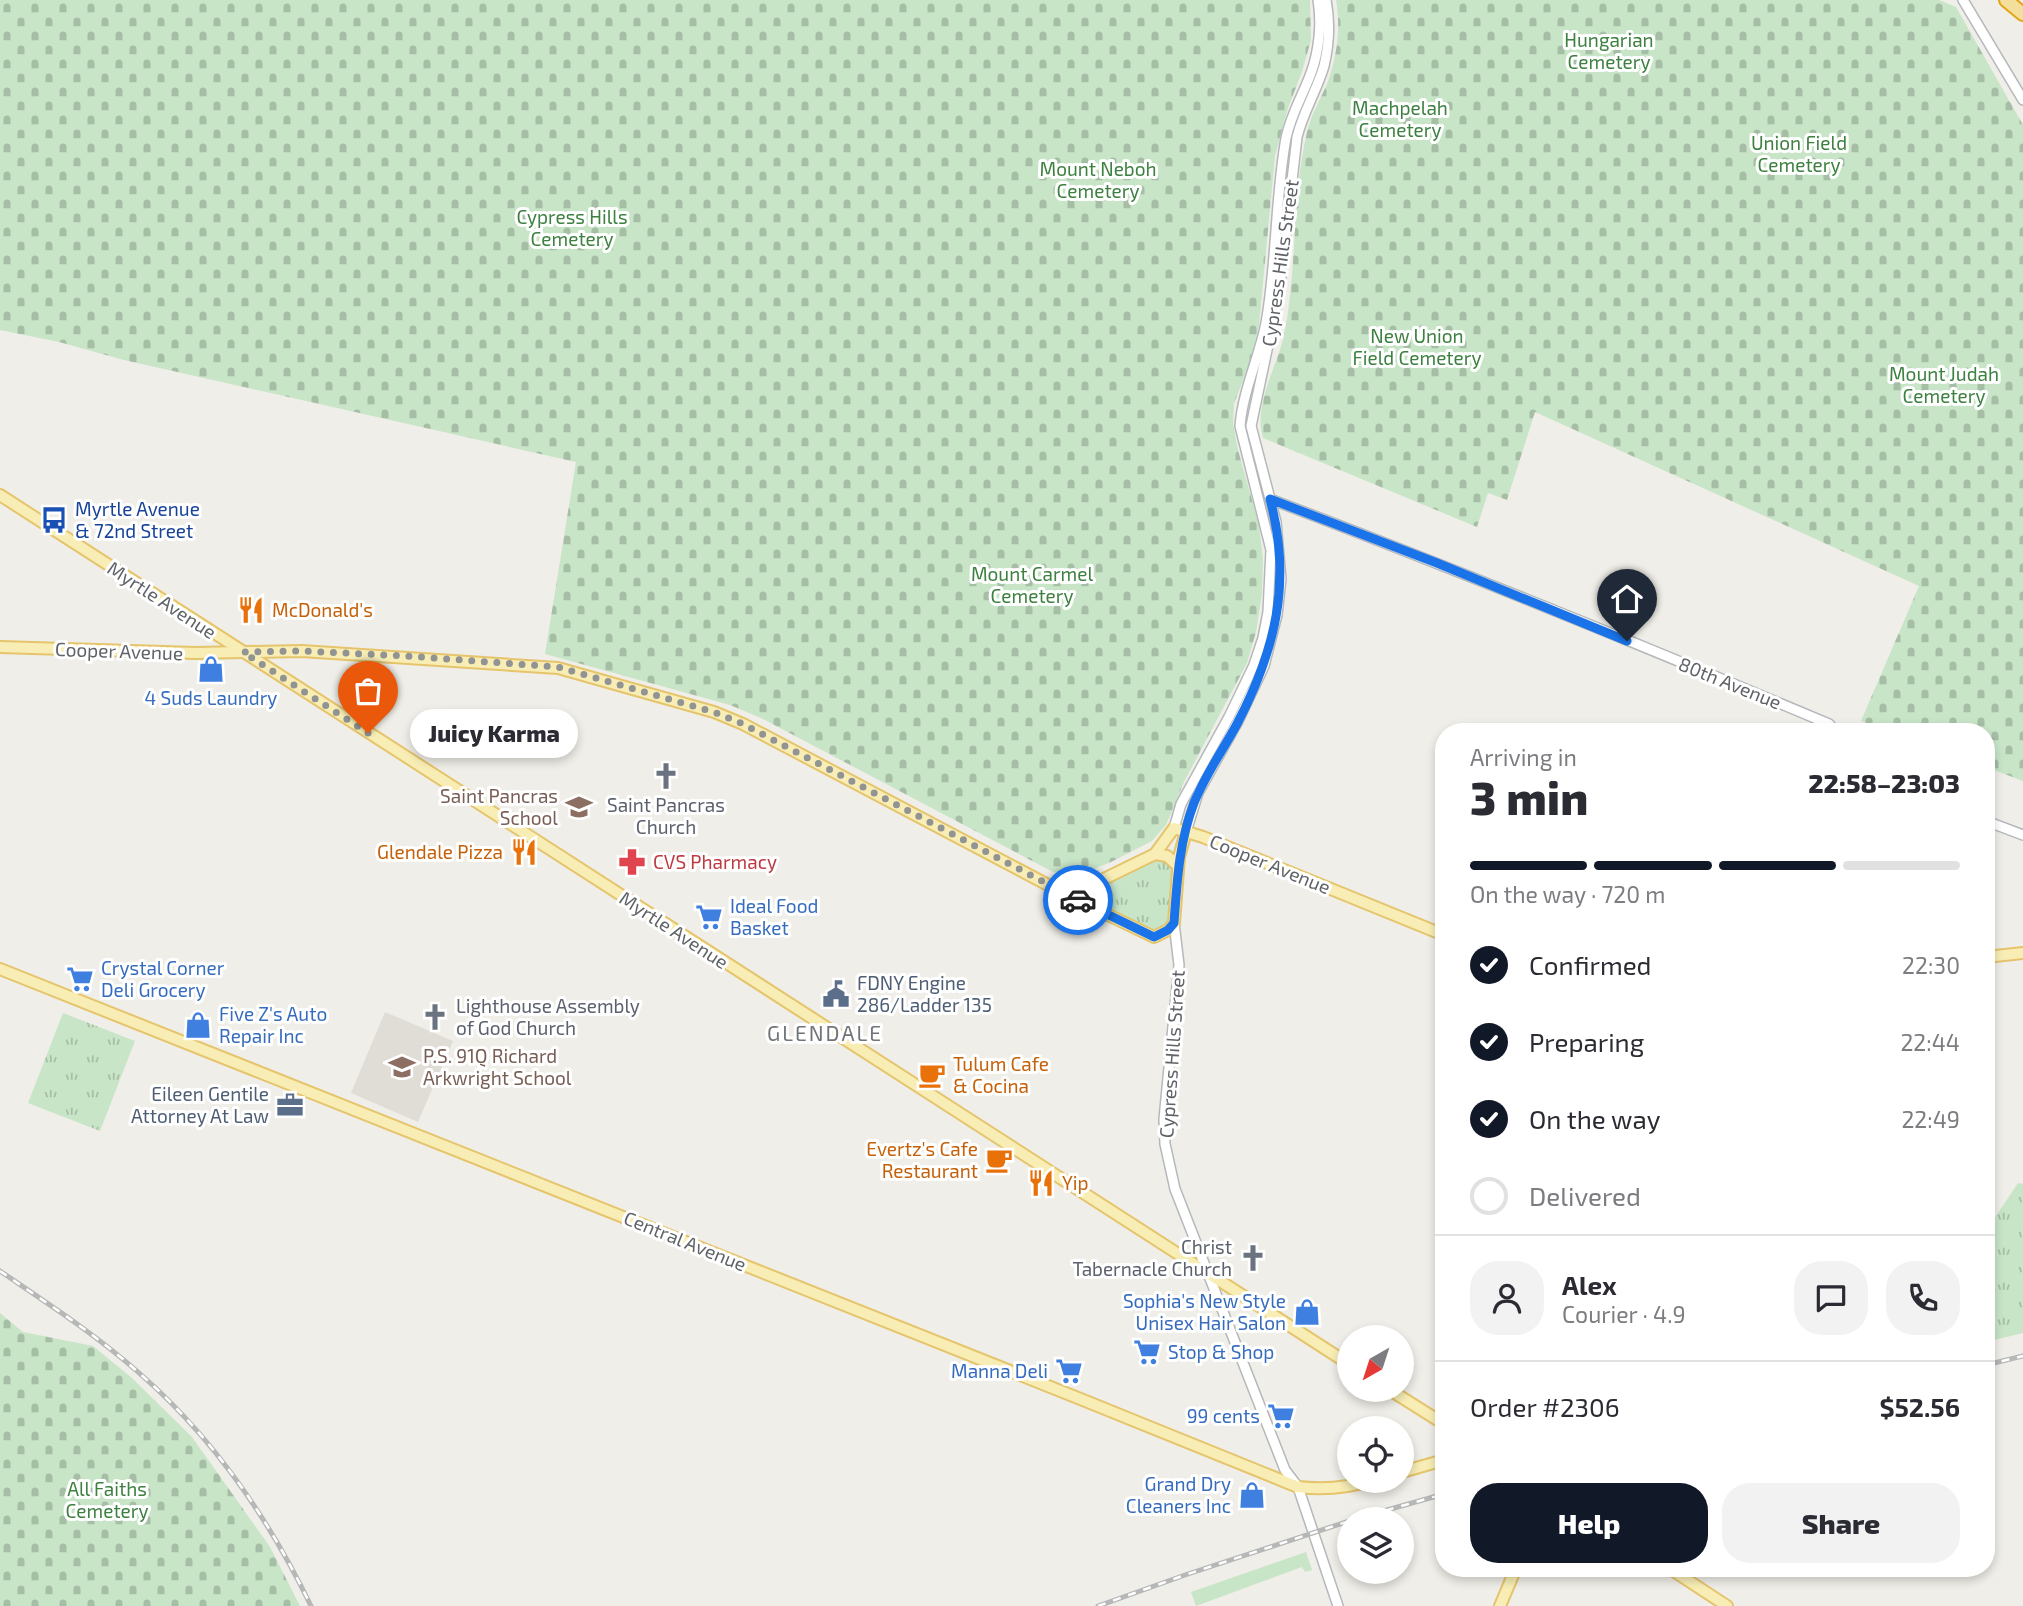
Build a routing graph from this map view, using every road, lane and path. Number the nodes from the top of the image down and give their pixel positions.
1 (1318, 0) edge
2 (1326, 0) edge
3 (1963, 0) edge
4 (2006, 0) edge
5 (2023, 14) edge
6 (1325, 15) junction
7 (2023, 100) edge
8 (0, 495) edge
9 (1270, 499) junction
10 (0, 647) edge
11 (243, 652) junction
12 (1827, 723) edge
13 (1995, 824) edge
14 (1174, 828) junction
15 (1186, 832) junction
16 (2023, 835) edge
17 (1155, 854) junction
18 (1178, 866) junction
19 (1069, 895) junction
20 (1174, 923) junction
21 (1435, 931) edge
22 (2023, 953) edge
23 (1995, 956) edge
24 (0, 969) edge
25 (1207, 1271) junction
26 (1337, 1356) edge
27 (1409, 1402) edge
28 (1435, 1418) edge
29 (1435, 1463) edge
30 (1414, 1469) edge
31 (1298, 1487) junction
32 (1337, 1489) edge
33 (1512, 1577) edge
34 (1683, 1577) edge
35 (1338, 1606) edge
36 (1500, 1606) edge
37 (1727, 1606) edge

1 - 6 street, Cypress Hills Street
2 - 6 street, Cypress Hills Street
3 - 7 street
4 - 5 highway
6 - 9 street, Cypress Hills Street
6 - 14 street, Cypress Hills Street
8 - 11 main road, Myrtle Avenue
9 - 12 street, 80th Avenue
9 - 15 street, Cypress Hills Street
10 - 11 main road, Cooper Avenue
11 - 19 main road, Cooper Avenue
11 - 25 main road, Myrtle Avenue
13 - 16 street
14 - 15 main road, Cooper Avenue
14 - 17 main road
15 - 18 main road, Cypress Hills Street
15 - 21 main road, Cooper Avenue
17 - 18 main road
17 - 19 main road
18 - 20 main road, Cypress Hills Street
19 - 20 main road, Cooper Avenue
20 - 25 street, Cypress Hills Street
22 - 23 main road
24 - 31 main road, Central Avenue
25 - 26 main road, Myrtle Avenue
25 - 31 street, Cypress Hills Street
27 - 28 main road
29 - 30 main road
31 - 32 main road, Central Avenue
31 - 35 street, Cypress Hills Street
33 - 36 main road
34 - 37 main road

